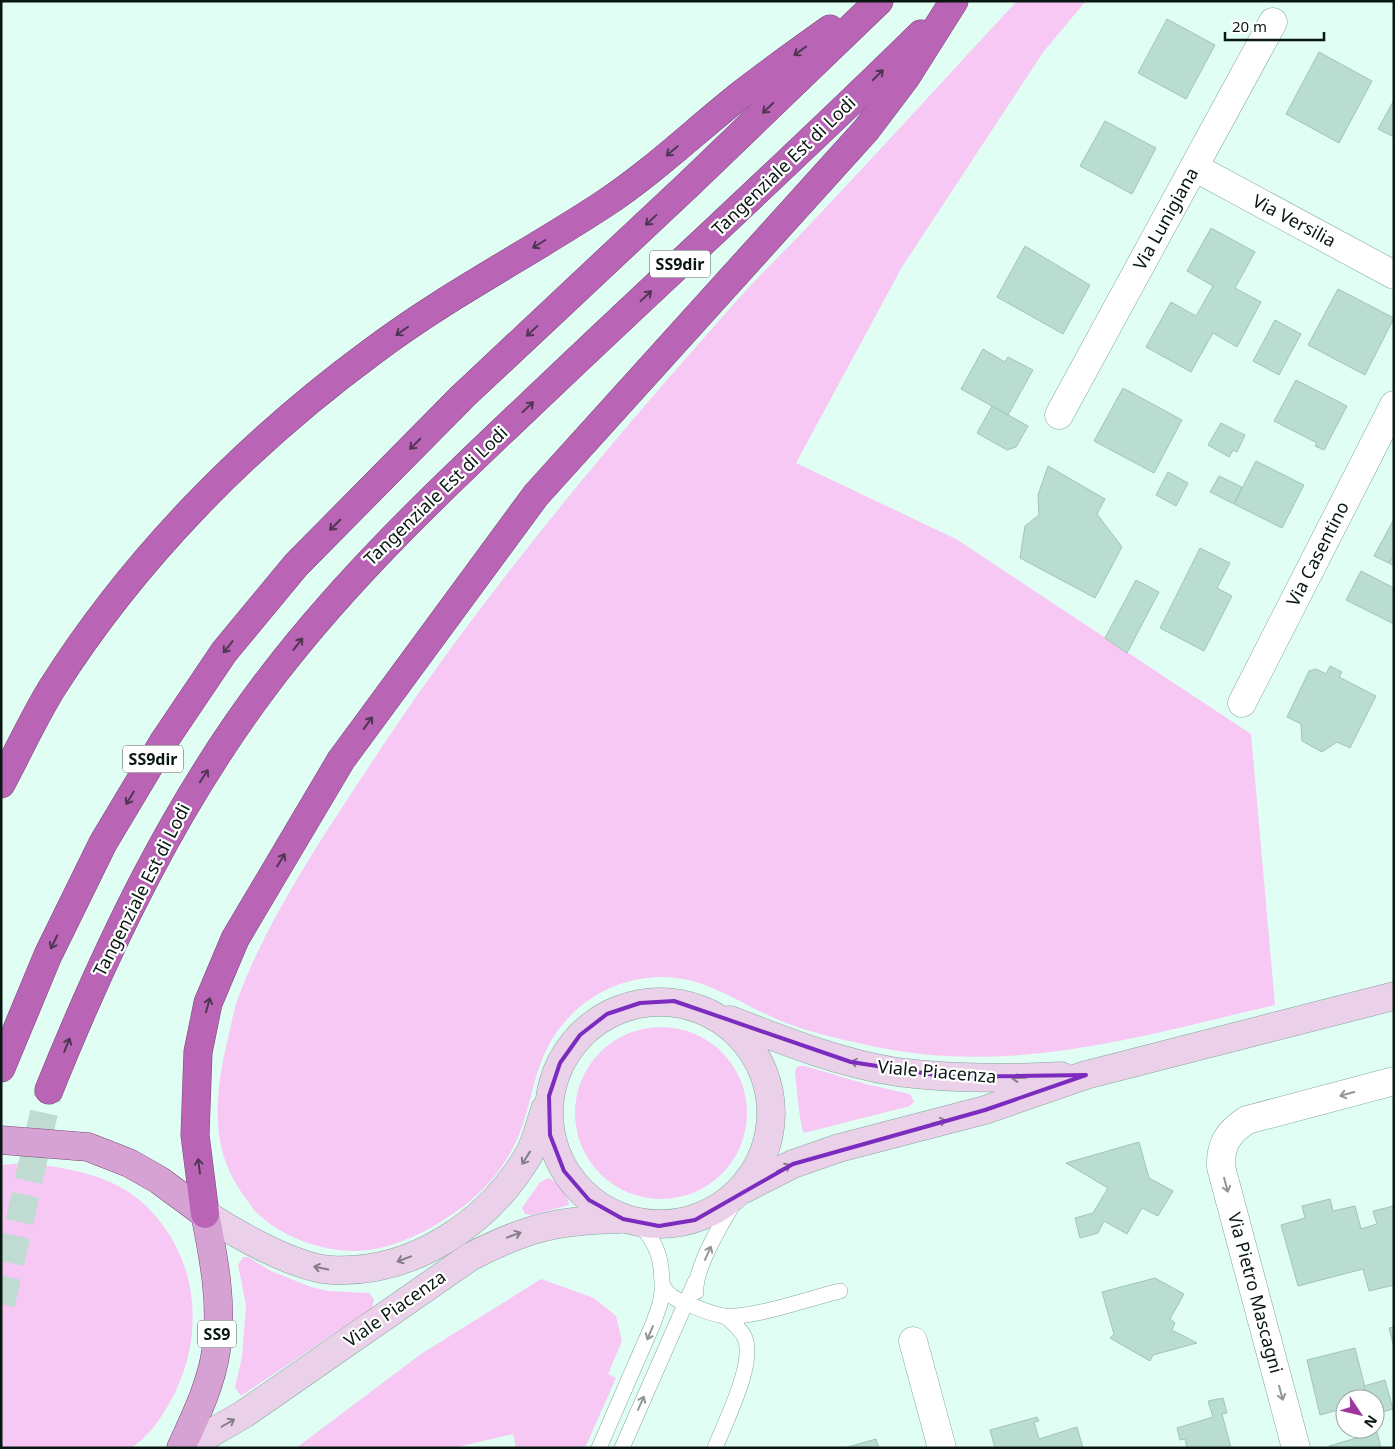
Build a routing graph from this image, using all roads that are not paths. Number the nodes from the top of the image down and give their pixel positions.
1 (867, 1) edge
2 (879, 1) edge
3 (954, 1) edge
4 (1273, 22) dead end
5 (1194, 167) junction
6 (1394, 275) edge
7 (1394, 405) edge
8 (1059, 415) dead end
9 (1242, 703) dead end
10 (1, 784) edge
11 (1394, 996) edge
12 (708, 1011) junction
13 (1, 1068) edge
14 (1086, 1075) junction
15 (1394, 1081) edge
16 (49, 1090) tunnel mouth
17 (549, 1096) junction
18 (1, 1140) edge
19 (741, 1191) junction
20 (205, 1214) junction
21 (629, 1220) junction
22 (695, 1282) junction
23 (663, 1286) junction
24 (840, 1291) dead end
25 (686, 1303) junction
26 (708, 1312) junction
27 (725, 1316) junction
28 (913, 1341) dead end
29 (181, 1448) edge
30 (185, 1448) edge
31 (599, 1448) edge
32 (622, 1448) edge
33 (715, 1448) edge
34 (942, 1448) edge
35 (1296, 1448) edge

1 -> 10 highway
2 -> 13 highway, SS9dir
16 -> 3 highway, Tangenziale Est di Lodi / SS9dir
20 -> 3 highway
4 - 5 street, Via Lunigiana
5 - 6 street, Via Versilia
5 - 8 street, Via Lunigiana
7 - 9 street, Via Casentino
11 - 14 street, Viale Piacenza
14 -> 12 street, Viale Piacenza
12 - 17 street, Viale Piacenza
12 - 19 street
19 -> 14 street, Viale Piacenza
15 -> 35 street, Via Pietro Mascagni
17 -> 20 street, Viale Piacenza
17 - 21 street
18 - 20 main road
19 - 21 street
22 -> 19 lane
20 - 29 main road, SS9
21 - 23 lane
30 -> 21 street, Viale Piacenza
22 - 25 lane
22 - 26 lane
23 - 25 lane
23 -> 31 lane
24 - 27 lane
25 - 26 lane
32 -> 25 lane
26 - 27 lane
27 - 33 lane
28 - 34 street

